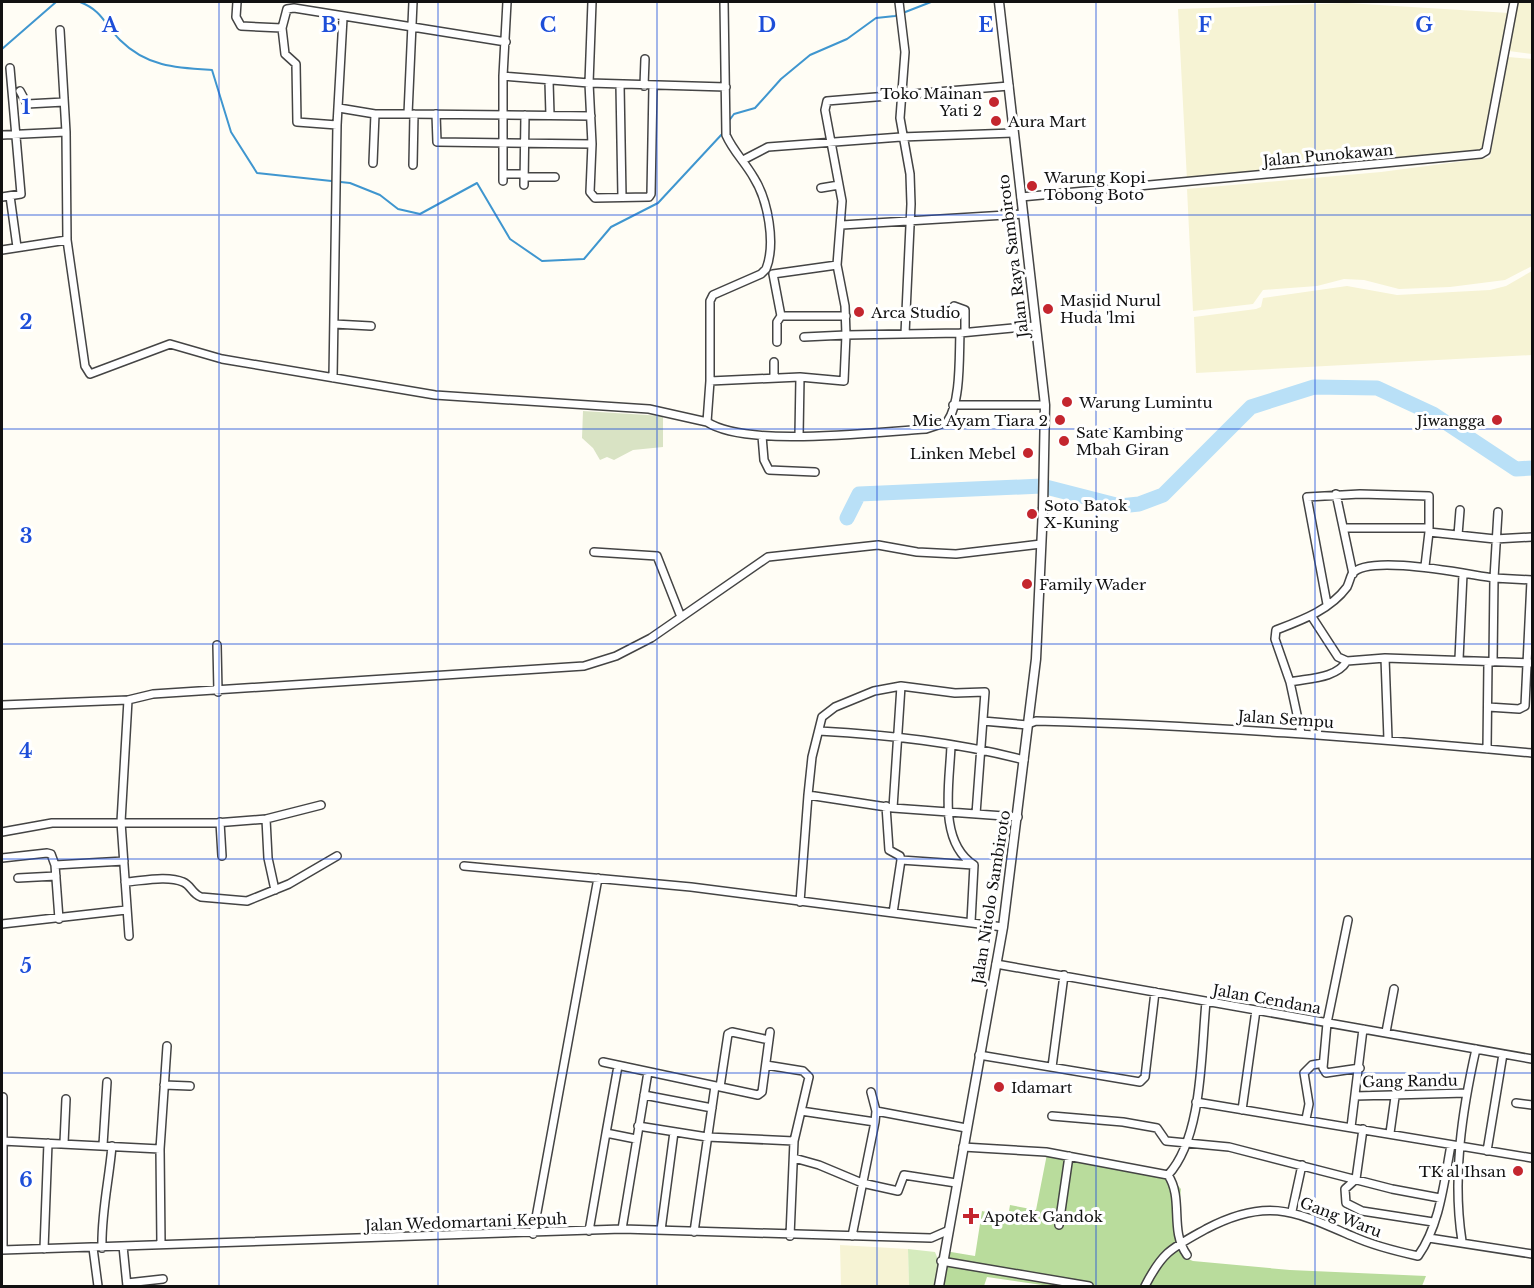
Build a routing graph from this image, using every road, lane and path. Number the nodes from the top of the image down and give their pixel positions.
1 (237, 2) edge
2 (413, 2) edge
3 (507, 2) edge
4 (592, 2) edge
5 (724, 2) edge
6 (999, 2) edge
7 (1514, 2) edge
8 (899, 4) edge
9 (299, 5) edge
10 (343, 18) junction
11 (282, 27) junction
12 (412, 29) junction
13 (60, 30) dead end
14 (506, 42) junction
15 (645, 59) dead end
16 (10, 68) dead end
17 (503, 76) junction
18 (549, 81) junction
19 (590, 83) junction
20 (620, 85) junction
21 (644, 86) junction
22 (1009, 86) junction
23 (653, 87) junction
24 (726, 87) junction
25 (20, 91) dead end
26 (900, 95) junction
27 (64, 102) junction
28 (339, 108) junction
29 (375, 114) junction
30 (411, 114) junction
31 (436, 114) junction
32 (503, 114) junction
33 (525, 115) junction
34 (550, 115) junction
35 (591, 116) junction
36 (337, 126) junction
37 (66, 132) junction
38 (1013, 133) junction
39 (2, 135) edge
40 (15, 135) junction
41 (901, 137) junction
42 (831, 141) junction
43 (503, 144) junction
44 (592, 144) junction
45 (524, 145) junction
46 (742, 160) junction
47 (373, 164) dead end
48 (413, 165) dead end
49 (555, 177) dead end
50 (524, 179) junction
51 (839, 186) junction
52 (821, 188) dead end
53 (6, 196) edge
54 (622, 197) junction
55 (1021, 197) junction
56 (1023, 214) junction
57 (908, 220) junction
58 (842, 225) junction
59 (67, 240) junction
60 (17, 248) junction
61 (2, 250) edge
62 (837, 264) junction
63 (764, 272) junction
64 (773, 274) junction
65 (954, 306) dead end
66 (781, 316) junction
67 (846, 316) junction
68 (334, 324) junction
69 (371, 326) dead end
70 (1035, 326) junction
71 (963, 333) junction
72 (846, 334) junction
73 (905, 334) junction
74 (804, 337) dead end
75 (777, 342) dead end
76 (774, 362) dead end
77 (774, 377) junction
78 (800, 377) junction
79 (333, 378) junction
80 (710, 381) junction
81 (953, 405) junction
82 (1045, 405) junction
83 (707, 422) junction
84 (762, 436) junction
85 (799, 436) junction
86 (815, 471) dead end
87 (1336, 494) junction
88 (1043, 508) joint
89 (1461, 510) dead end
90 (1498, 512) dead end
91 (1344, 528) junction
92 (1429, 530) junction
93 (1458, 535) junction
94 (1533, 537) edge
95 (1496, 539) junction
96 (1041, 544) junction
97 (594, 552) dead end
98 (1425, 566) junction
99 (1353, 574) junction
100 (1463, 574) junction
101 (1494, 578) junction
102 (1532, 581) edge
103 (1327, 604) junction
104 (1312, 616) junction
105 (681, 617) junction
106 (217, 645) dead end
107 (1385, 658) junction
108 (1459, 659) junction
109 (1347, 661) junction
110 (1490, 662) junction
111 (1530, 663) edge
112 (1290, 682) junction
113 (901, 686) junction
114 (218, 692) junction
115 (128, 700) junction
116 (2, 705) edge
117 (1488, 706) junction
118 (982, 721) junction
119 (1030, 721) junction
120 (819, 731) junction
121 (1301, 733) junction
122 (899, 736) junction
123 (1388, 739) junction
124 (951, 745) junction
125 (980, 748) junction
126 (1487, 748) junction
127 (1533, 753) edge
128 (1024, 760) junction
129 (808, 795) junction
130 (321, 805) dead end
131 (889, 807) junction
132 (949, 812) junction
133 (976, 814) junction
134 (1018, 817) junction
135 (266, 819) junction
136 (121, 822) junction
137 (220, 822) junction
138 (2, 832) edge
139 (222, 856) dead end
140 (337, 856) dead end
141 (2, 858) edge
142 (901, 860) junction
143 (124, 861) junction
144 (55, 865) junction
145 (974, 865) junction
146 (464, 866) dead end
147 (56, 876) junction
148 (18, 878) dead end
149 (598, 878) junction
150 (125, 882) junction
151 (275, 890) junction
152 (800, 902) junction
153 (126, 910) junction
154 (893, 913) junction
155 (59, 919) junction
156 (1348, 920) dead end
157 (971, 922) junction
158 (2, 924) edge
159 (1003, 927) junction
160 (129, 936) dead end
161 (996, 964) junction
162 (1064, 975) junction
163 (1394, 989) dead end
164 (1155, 992) junction
165 (1206, 1002) junction
166 (1256, 1010) junction
167 (1327, 1023) junction
168 (1364, 1029) junction
169 (1386, 1032) junction
170 (167, 1046) dead end
171 (1476, 1049) junction
172 (1503, 1054) junction
173 (979, 1055) junction
174 (1533, 1059) edge
175 (603, 1062) dead end
176 (1323, 1063) junction
177 (766, 1065) junction
178 (618, 1066) junction
179 (1052, 1067) junction
180 (1360, 1068) junction
181 (648, 1072) junction
182 (107, 1082) dead end
183 (164, 1085) junction
184 (190, 1086) dead end
185 (717, 1086) junction
186 (871, 1092) dead end
187 (1466, 1093) junction
188 (644, 1095) junction
189 (1355, 1096) junction
190 (3, 1097) dead end
191 (1395, 1097) junction
192 (66, 1099) dead end
193 (1196, 1102) junction
194 (1516, 1103) dead end
195 (1533, 1105) edge
196 (712, 1108) junction
197 (1242, 1110) junction
198 (801, 1111) junction
199 (876, 1111) junction
200 (1052, 1116) dead end
201 (1306, 1119) junction
202 (875, 1122) junction
203 (638, 1126) junction
204 (1351, 1127) junction
205 (966, 1128) junction
206 (1363, 1129) junction
207 (674, 1132) junction
208 (606, 1133) junction
209 (1390, 1134) junction
210 (707, 1137) junction
211 (636, 1138) junction
212 (794, 1141) junction
213 (3, 1142) edge
214 (48, 1143) junction
215 (64, 1143) junction
216 (1185, 1143) junction
217 (104, 1145) junction
218 (1451, 1145) junction
219 (112, 1146) junction
220 (963, 1147) junction
221 (1459, 1147) junction
222 (160, 1149) junction
223 (1487, 1151) junction
224 (1070, 1156) junction
225 (794, 1158) junction
226 (1533, 1158) edge
227 (1302, 1165) junction
228 (1168, 1175) junction
229 (2, 1177) edge
230 (1356, 1179) junction
231 (862, 1183) junction
232 (956, 1183) junction
233 (1440, 1198) junction
234 (1292, 1211) junction
235 (1433, 1222) junction
236 (1059, 1226) dead end
237 (622, 1229) junction
238 (661, 1230) junction
239 (589, 1231) junction
240 (947, 1231) junction
241 (694, 1232) junction
242 (533, 1234) junction
243 (790, 1236) junction
244 (852, 1236) junction
245 (931, 1238) junction
246 (1429, 1238) junction
247 (1462, 1242) junction
248 (161, 1244) junction
249 (1179, 1244) junction
250 (123, 1246) junction
251 (93, 1248) junction
252 (102, 1248) junction
253 (944, 1248) junction
254 (44, 1249) junction
255 (2, 1250) edge
256 (1533, 1254) edge
257 (1187, 1255) dead end
258 (941, 1261) junction
259 (163, 1278) dead end
260 (127, 1285) edge
261 (98, 1287) edge
262 (939, 1287) edge
263 (1089, 1287) edge
264 (1145, 1287) edge

1 - 11 street
2 - 12 street
3 - 14 street
4 - 19 street
5 - 24 street
6 - 22 street, Jalan Raya Sambiroto
7 - 55 street, Jalan Punokawan
8 - 26 street
9 - 10 street
9 - 11 street
10 - 12 street
10 - 28 street
11 - 36 street
12 - 14 street
12 - 30 street
13 - 27 street
14 - 17 street
15 - 21 street
16 - 40 street
17 - 18 street
17 - 32 street
18 - 19 street
18 - 34 street
19 - 20 street
19 - 35 street
20 - 21 street
20 - 54 street
21 - 23 street
22 - 26 street
22 - 38 street, Jalan Raya Sambiroto
23 - 24 street
23 - 54 street
24 - 46 street
25 - 27 street
26 - 41 street
26 - 42 street
27 - 37 street
28 - 29 street
28 - 36 street
29 - 30 street
29 - 47 street
30 - 31 street
30 - 48 street
31 - 32 street
31 - 43 street
32 - 33 street
32 - 43 street
33 - 34 street
33 - 45 street
34 - 35 street
35 - 44 street
36 - 68 street
37 - 40 street
37 - 59 street
38 - 41 street
38 - 55 street, Jalan Raya Sambiroto
39 - 40 street
40 - 53 street
41 - 42 street
41 - 57 street
42 - 46 street
42 - 51 street
43 - 45 street
43 - 50 street
44 - 45 street
44 - 54 street
45 - 50 street
46 - 63 street
49 - 50 street
51 - 52 street
51 - 58 street
53 - 60 street
55 - 56 street, Jalan Raya Sambiroto
56 - 57 street
56 - 70 street, Jalan Raya Sambiroto
57 - 58 street
57 - 73 street
58 - 62 street
59 - 60 street
59 - 79 street
60 - 61 street
62 - 64 street
62 - 67 street
63 - 64 street
63 - 80 street
64 - 66 street
65 - 71 street
66 - 67 street
66 - 75 street
67 - 72 street
68 - 69 street
68 - 79 street
70 - 71 street
70 - 82 street, Jalan Raya Sambiroto
71 - 73 street
71 - 81 street
72 - 73 street
72 - 74 street
72 - 78 street
76 - 77 street
77 - 78 street
77 - 80 street
78 - 85 street
79 - 83 street
80 - 83 street
81 - 82 street
81 - 85 street
82 - 88 street, Jalan Raya Sambiroto
83 - 84 street
84 - 85 street
84 - 86 street
87 - 91 street
87 - 92 street
87 - 103 street
88 - 96 street, Jalan Nitolo Sambiroto
89 - 93 street
90 - 95 street
91 - 92 street
91 - 99 street
92 - 93 street
92 - 98 street
93 - 95 street
94 - 95 street
95 - 101 street
96 - 105 street
96 - 119 street, Jalan Nitolo Sambiroto
97 - 105 street
98 - 99 street
98 - 100 street
99 - 103 street
100 - 101 street
100 - 108 street
101 - 102 street
101 - 110 street
102 - 111 street
103 - 104 street
104 - 109 street
104 - 112 street
105 - 114 street
106 - 114 street
107 - 108 street
107 - 109 street
107 - 123 street
108 - 110 street
109 - 112 street
110 - 111 street
110 - 117 street
111 - 117 street
112 - 121 street
113 - 118 street
113 - 120 street
113 - 122 street
114 - 115 street
115 - 116 street
115 - 136 street
117 - 126 street
118 - 119 street, Jalan Sempu
118 - 125 street
119 - 121 street, Jalan Sempu
119 - 128 street, Jalan Nitolo Sambiroto
120 - 122 street
120 - 129 street
121 - 123 street, Jalan Sempu
122 - 124 street
122 - 131 street
123 - 126 street, Jalan Sempu
124 - 125 street
124 - 132 street
125 - 128 street
125 - 133 street
126 - 127 street, Jalan Sempu
128 - 134 street, Jalan Nitolo Sambiroto
129 - 131 street
129 - 152 street
130 - 135 street
131 - 132 street
131 - 142 street
132 - 133 street
132 - 145 street
133 - 134 street
134 - 159 street, Jalan Nitolo Sambiroto
135 - 137 street
135 - 151 street
136 - 137 street
136 - 138 street
136 - 143 street
137 - 139 street
140 - 151 street
141 - 144 street
142 - 145 street
142 - 154 street
143 - 144 street
143 - 150 street
144 - 147 street
145 - 157 street
146 - 149 street
147 - 148 street
147 - 155 street
149 - 152 street
149 - 242 street
150 - 151 street
150 - 153 street
152 - 154 street
153 - 155 street
153 - 160 street
154 - 157 street
155 - 158 street
156 - 167 street
157 - 159 street
159 - 161 street, Jalan Nitolo Sambiroto
161 - 162 street, Jalan Cendana
161 - 173 street, Jalan Nitolo Sambiroto
162 - 164 street, Jalan Cendana
162 - 179 street
163 - 169 street
164 - 165 street, Jalan Cendana
164 - 179 street
165 - 166 street, Jalan Cendana
165 - 193 street
166 - 167 street, Jalan Cendana
166 - 197 street
167 - 168 street, Jalan Cendana
167 - 176 street
168 - 169 street, Jalan Cendana
168 - 180 street
169 - 171 street, Jalan Cendana
170 - 183 street
171 - 172 street, Jalan Cendana
171 - 187 street
172 - 174 street, Jalan Cendana
172 - 223 street
173 - 179 street
173 - 205 street, Jalan Nitolo Sambiroto
175 - 178 street
176 - 180 street
176 - 201 street
177 - 185 street
177 - 185 street
177 - 198 street
178 - 181 street
178 - 208 street
180 - 189 street
181 - 185 street
181 - 188 street
182 - 217 street
183 - 184 street
183 - 222 street
185 - 196 street
186 - 199 street
187 - 191 street, Gang Randu
187 - 221 street
188 - 196 street
188 - 203 street
189 - 191 street, Gang Randu
189 - 204 street
190 - 213 street
191 - 209 street
192 - 215 street
193 - 197 street
193 - 216 street
194 - 195 street
196 - 210 street
197 - 201 street
198 - 202 street
198 - 212 street
199 - 202 street
199 - 205 street
200 - 216 street
201 - 204 street
202 - 231 street
203 - 207 street
203 - 211 street
204 - 206 street
205 - 220 street, Jalan Nitolo Sambiroto
206 - 209 street
206 - 230 street
207 - 210 street
207 - 238 street
208 - 211 street
208 - 239 street
209 - 218 street
210 - 212 street
210 - 241 street
211 - 237 street
212 - 225 street
213 - 214 street
213 - 229 street
214 - 215 street
214 - 254 street
215 - 217 street
216 - 227 street
216 - 228 street
217 - 219 street
218 - 221 street
218 - 233 street
219 - 222 street
219 - 252 street
220 - 224 street
220 - 232 street, Jalan Nitolo Sambiroto
221 - 223 street
221 - 247 street
222 - 248 street
223 - 226 street
224 - 228 street
224 - 236 street
225 - 231 street
225 - 243 street
227 - 230 street
227 - 234 street
228 - 249 street
229 - 255 street
230 - 233 street
230 - 235 street
231 - 232 street
231 - 244 street
232 - 240 street, Jalan Nitolo Sambiroto
233 - 235 street
234 - 246 street, Gang Waru
234 - 249 street, Gang Waru
235 - 246 street
237 - 238 street, Jalan Wedomartani Kepuh
237 - 239 street, Jalan Wedomartani Kepuh
238 - 241 street, Jalan Wedomartani Kepuh
239 - 242 street, Jalan Wedomartani Kepuh
240 - 245 street, Jalan Wedomartani Kepuh
240 - 253 street, Jalan Nitolo Sambiroto
241 - 243 street, Jalan Wedomartani Kepuh
242 - 248 street, Jalan Wedomartani Kepuh
243 - 244 street, Jalan Wedomartani Kepuh
244 - 245 street, Jalan Wedomartani Kepuh
245 - 253 street
246 - 247 street
247 - 256 street
248 - 250 street, Jalan Wedomartani Kepuh
249 - 257 street
249 - 264 street, Gang Waru
250 - 252 street, Jalan Wedomartani Kepuh
250 - 260 street
251 - 252 street, Jalan Wedomartani Kepuh
251 - 254 street, Jalan Wedomartani Kepuh
251 - 261 street
253 - 258 street, Jalan Nitolo Sambiroto
254 - 255 street, Jalan Wedomartani Kepuh
258 - 262 street, Jalan Nitolo Sambiroto
258 - 263 street
259 - 260 street

